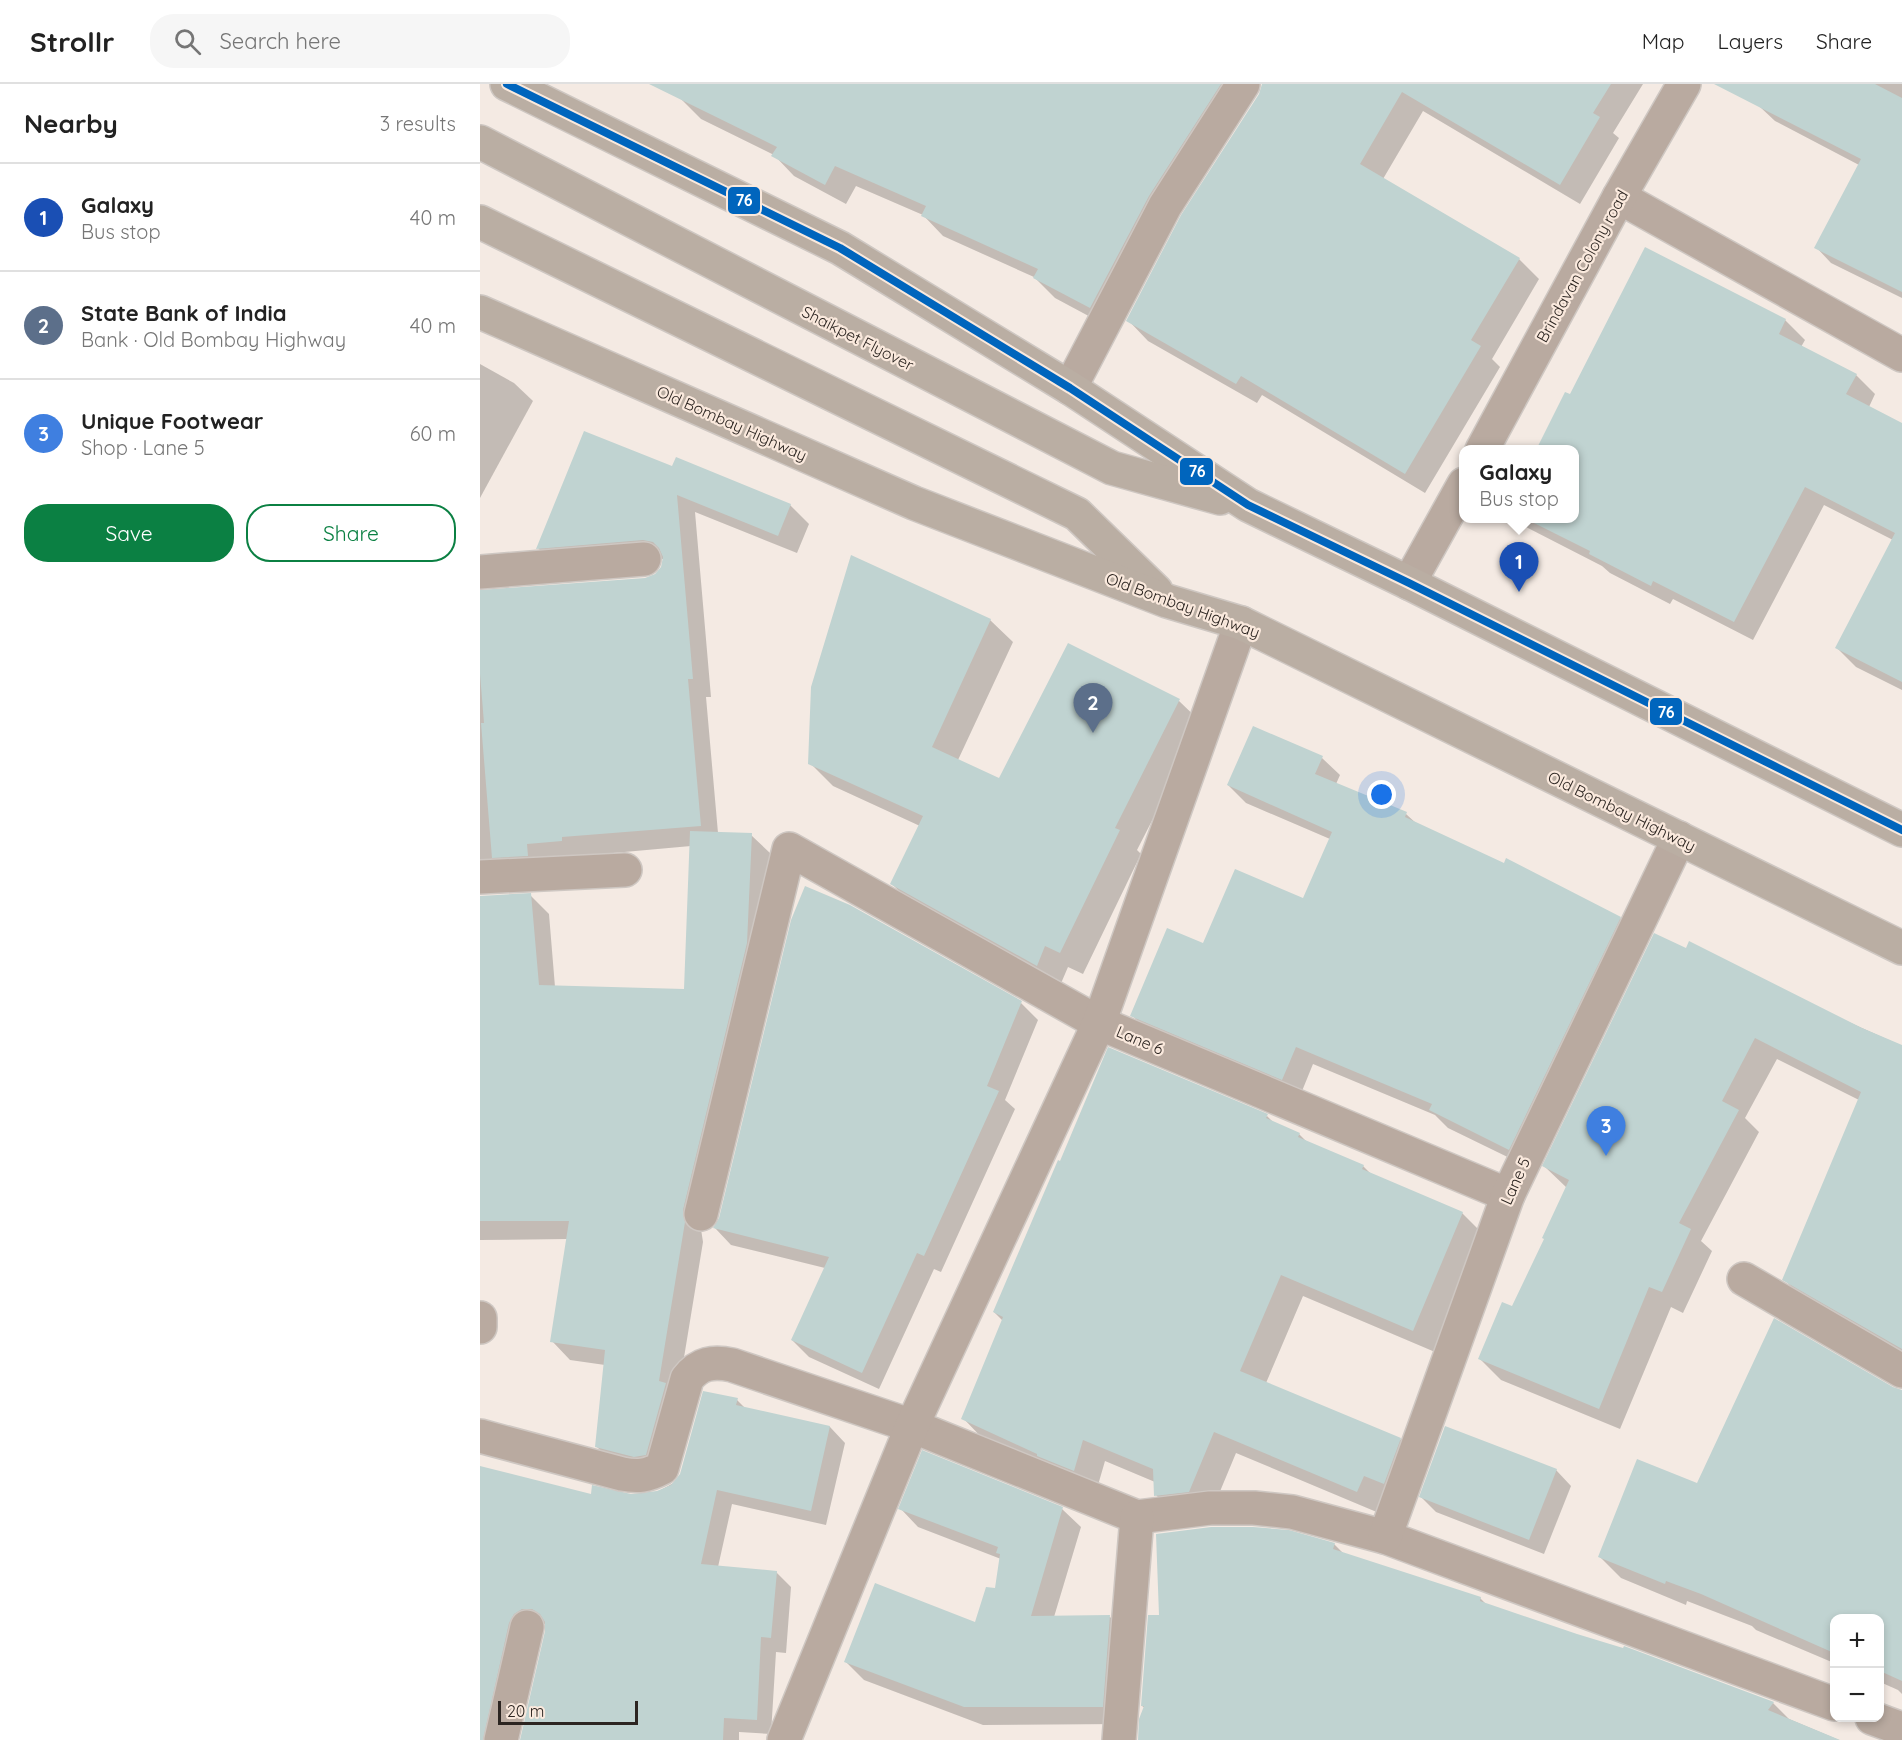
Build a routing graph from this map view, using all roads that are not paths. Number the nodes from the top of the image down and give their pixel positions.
1 (507, 84) edge
2 (1243, 84) edge
3 (1684, 84) edge
4 (480, 142) edge
5 (1619, 197) junction
6 (480, 222) edge
7 (480, 312) edge
8 (1902, 355) edge
9 (1070, 388) junction
10 (1485, 445) edge
11 (1459, 493) edge
12 (1248, 505) junction
13 (644, 559) dead end
14 (480, 572) edge
15 (1409, 584) junction
16 (1167, 601) junction
17 (1241, 623) junction
18 (1902, 831) edge
19 (1679, 838) junction
20 (625, 870) dead end
21 (480, 877) edge
22 (1902, 948) edge
23 (1099, 1023) junction
24 (1508, 1195) junction
25 (701, 1214) dead end
26 (1744, 1279) dead end
27 (480, 1318) edge
28 (480, 1327) edge
29 (1902, 1371) edge
30 (912, 1426) junction
31 (480, 1436) edge
32 (1137, 1517) junction
33 (1385, 1537) junction
34 (527, 1627) dead end
35 (1830, 1703) edge
36 (1883, 1722) edge
37 (1902, 1729) edge
38 (501, 1740) edge
39 (784, 1740) edge
40 (1119, 1740) edge

1 - 9 main road
2 - 9 street
3 - 5 street, Brindavan Colony road
4 - 12 main road, Shaikpet Flyover
5 - 8 street
5 - 10 street, Brindavan Colony road
6 - 16 main road
7 - 16 main road, Old Bombay Highway
9 - 12 main road
11 - 15 street
12 - 15 main road
13 - 14 street
15 - 18 main road
16 - 17 main road, Old Bombay Highway
17 - 19 main road, Old Bombay Highway
17 - 23 street
19 - 22 main road, Old Bombay Highway
19 - 24 street, Lane 5
20 - 21 street
23 - 24 street, Lane 6
23 - 25 street, Lane 6
23 - 30 street
24 - 33 street, Lane 5
26 - 29 street
27 - 28 street
30 - 31 street
30 - 32 street
30 - 39 street
32 - 33 street
32 - 40 street
33 - 35 street
34 - 38 street
36 - 37 street

